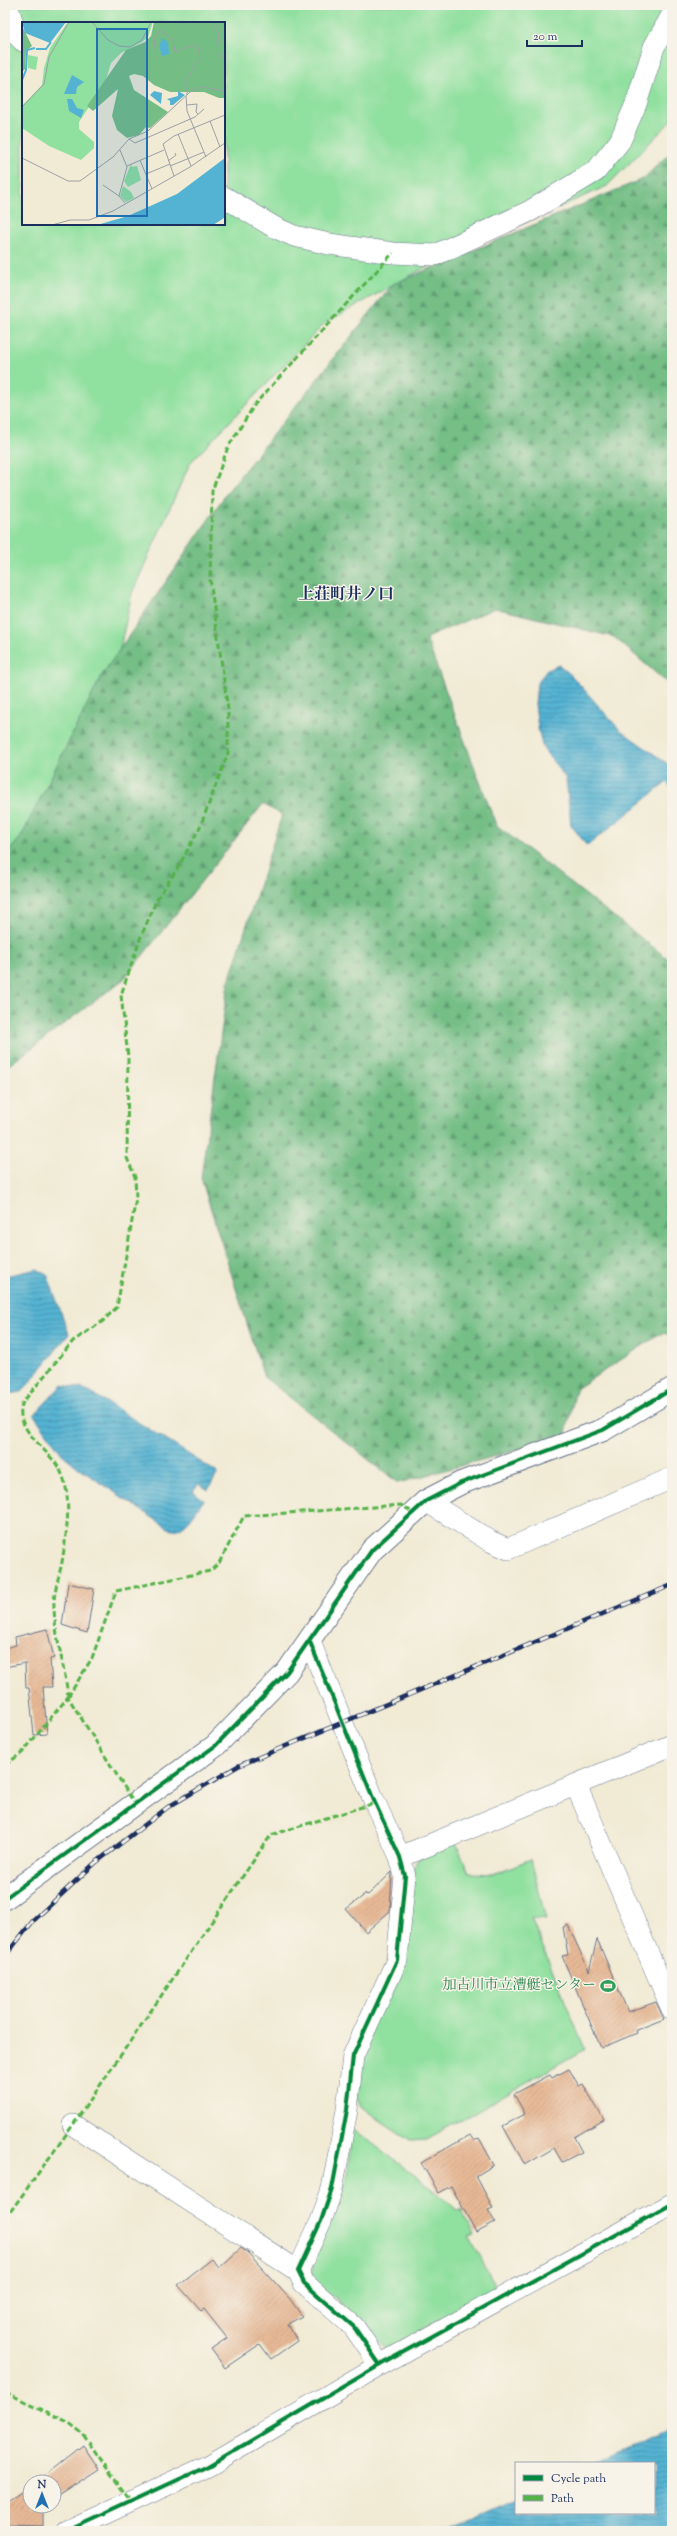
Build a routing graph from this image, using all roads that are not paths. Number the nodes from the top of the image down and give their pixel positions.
1 (7, 5) edge
2 (672, 15) edge
3 (22, 40) edge
4 (225, 198) edge
5 (672, 1389) edge
6 (672, 1478) edge
7 (426, 1501) junction
8 (310, 1642) junction
9 (672, 1745) edge
10 (576, 1785) junction
11 (400, 1857) junction
12 (5, 1898) edge
13 (665, 1970) edge
14 (672, 2009) edge
15 (73, 2125) dead end
16 (672, 2204) edge
17 (298, 2271) junction
18 (380, 2365) junction
19 (67, 2531) edge

1 - 3 street
2 - 4 street
5 - 7 street
6 - 7 street
7 - 8 street
8 - 11 street
8 - 12 street
9 - 10 street
10 - 11 street
10 - 13 street
11 - 17 street
13 - 14 street
15 - 17 street
16 - 18 street
17 - 18 street
18 - 19 street

